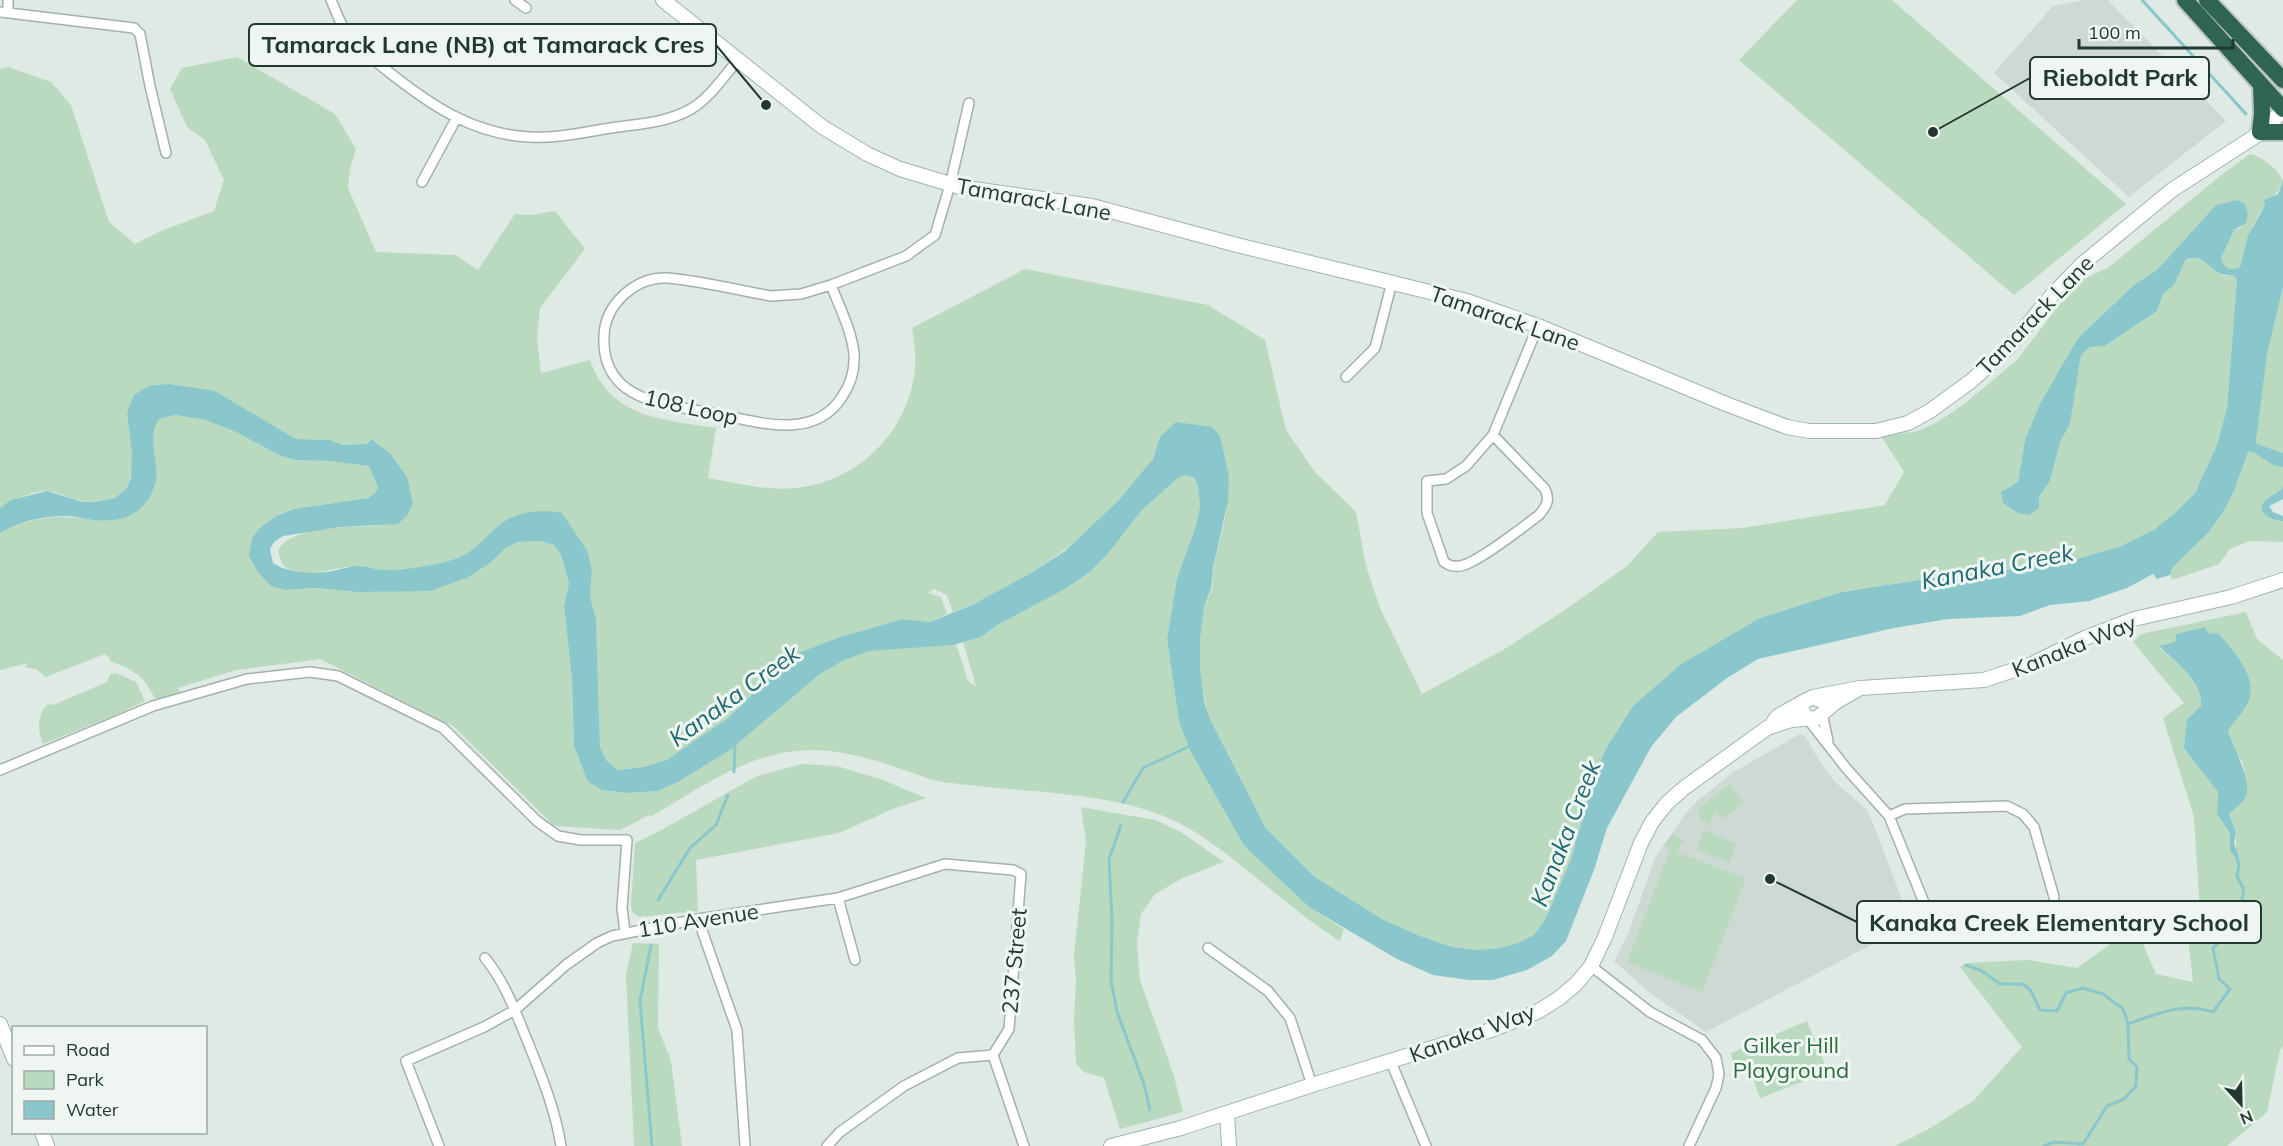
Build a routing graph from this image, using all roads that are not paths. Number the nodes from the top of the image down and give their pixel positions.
1 (8, 0) edge
2 (331, 0) edge
3 (515, 0) edge
4 (663, 0) edge
5 (2185, 0) edge
6 (2207, 0) edge
7 (526, 8) dead end
8 (4, 12) edge
9 (738, 60) junction
10 (2276, 63) edge
11 (2283, 80) edge
12 (2261, 85) junction
13 (969, 103) dead end
14 (2283, 110) edge
15 (456, 119) junction
16 (2259, 132) junction
17 (2283, 132) edge
18 (166, 153) dead end
19 (422, 182) dead end
20 (950, 185) junction
21 (1392, 282) junction
22 (831, 285) junction
23 (1538, 326) junction
24 (1346, 377) dead end
25 (1493, 435) junction
26 (2283, 580) edge
27 (1860, 688) junction
28 (1808, 700) junction
29 (1822, 713) junction
30 (1807, 718) junction
31 (1771, 726) junction
32 (1828, 744) junction
33 (0, 770) edge
34 (1889, 816) junction
35 (1021, 874) joint
36 (2054, 897) dead end
37 (838, 898) junction
38 (1927, 910) dead end
39 (698, 919) junction
40 (625, 932) junction
41 (1208, 948) dead end
42 (485, 958) dead end
43 (855, 960) dead end
44 (1591, 966) junction
45 (515, 1010) junction
46 (0, 1024) edge
47 (12, 1054) edge
48 (993, 1055) junction
49 (1391, 1062) junction
50 (1312, 1085) junction
51 (1227, 1113) junction
52 (439, 1146) edge
53 (561, 1146) edge
54 (745, 1146) edge
55 (827, 1146) edge
56 (1024, 1146) edge
57 (1111, 1146) edge
58 (1229, 1146) edge
59 (1426, 1146) edge
60 (1689, 1146) edge

1 - 8 street
2 - 15 street
3 - 7 street
4 - 9 street, Tamarack Lane
5 - 12 highway
6 - 10 highway
8 - 18 street
9 - 15 street
9 - 20 street, Tamarack Lane
10 - 11 highway
12 - 14 highway
12 - 16 highway
13 - 20 street, 108 Loop
14 - 16 street, Tamarack Lane
15 - 19 street
16 - 17 highway
16 - 23 street, Tamarack Lane
20 - 21 street, Tamarack Lane
20 - 22 street, 108 Loop
21 - 23 street, Tamarack Lane
21 - 24 street
22 - 22 street, 108 Loop
23 - 25 street
25 - 25 street
26 - 27 street, Kanaka Way
27 - 28 street, Kanaka Way
27 - 29 street, Kanaka Way
28 - 29 street
28 - 30 street
28 - 31 street, Kanaka Way
29 - 30 street
29 - 32 street
30 - 31 street, Kanaka Way
30 - 32 street
31 - 44 street, Kanaka Way
32 - 34 street
33 - 40 street
34 - 36 street
34 - 38 street
35 - 37 street, 110 Avenue
35 - 48 street, 237 Street
37 - 39 street, 110 Avenue
37 - 43 street
39 - 40 street, 110 Avenue
39 - 54 street
40 - 45 street, 110 Avenue
41 - 50 street
42 - 45 street
44 - 49 street, Kanaka Way
44 - 60 street
45 - 52 street, 110 Avenue
45 - 53 street
46 - 47 street
48 - 55 street
48 - 56 street
49 - 50 street, Kanaka Way
49 - 59 street
50 - 51 street, Kanaka Way
51 - 57 street, Kanaka Way
51 - 58 street

